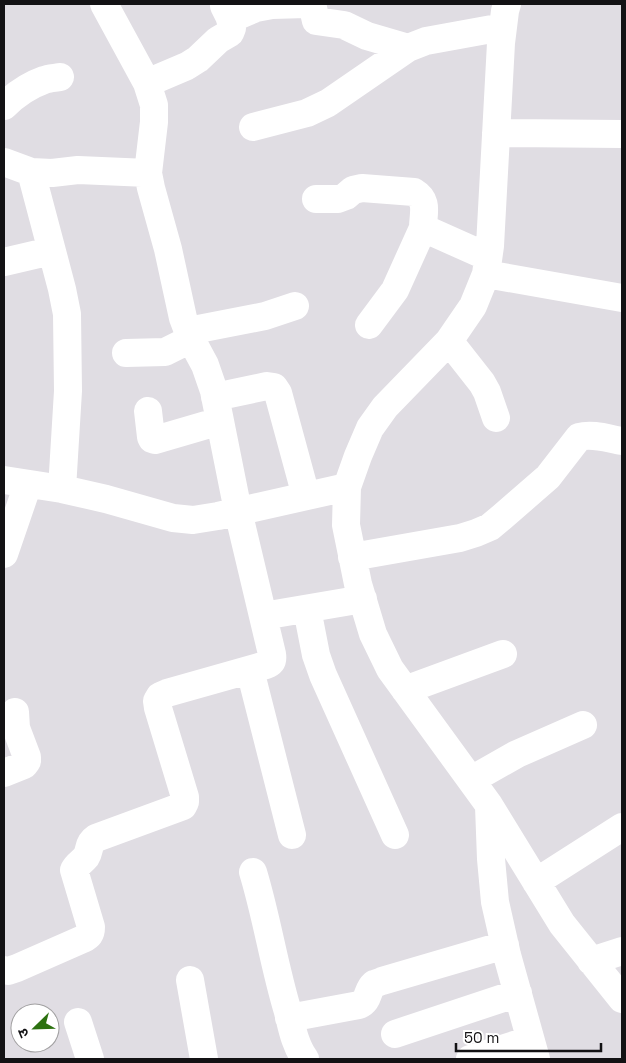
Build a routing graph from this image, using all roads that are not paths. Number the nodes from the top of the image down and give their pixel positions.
1 (104, 4) edge
2 (226, 11) edge
3 (505, 15) edge
4 (408, 48) junction
5 (60, 77) dead end
6 (147, 83) junction
7 (4, 106) edge
8 (253, 127) dead end
9 (496, 133) junction
10 (622, 134) edge
11 (4, 162) edge
12 (31, 172) junction
13 (148, 173) junction
14 (316, 199) dead end
15 (423, 228) junction
16 (51, 251) junction
17 (4, 262) edge
18 (487, 265) junction
19 (622, 298) edge
20 (295, 306) dead end
21 (369, 325) dead end
22 (190, 335) junction
23 (449, 341) junction
24 (126, 353) dead end
25 (218, 409) junction
26 (148, 411) dead end
27 (496, 418) dead end
28 (622, 441) edge
29 (16, 482) edge
30 (347, 487) junction
31 (62, 489) junction
32 (306, 496) junction
33 (238, 511) junction
34 (4, 554) edge
35 (352, 557) junction
36 (363, 599) junction
37 (307, 609) junction
38 (263, 616) junction
39 (503, 654) dead end
40 (250, 670) junction
41 (405, 690) junction
42 (15, 712) dead end
43 (583, 724) dead end
44 (4, 773) edge
45 (470, 780) junction
46 (489, 805) junction
47 (622, 827) edge
48 (292, 835) dead end
49 (395, 835) dead end
50 (253, 872) dead end
51 (536, 882) junction
52 (505, 945) junction
53 (622, 951) edge
54 (591, 961) junction
55 (4, 970) edge
56 (190, 980) dead end
57 (518, 994) junction
58 (622, 997) edge
59 (290, 1018) junction
60 (78, 1022) dead end
61 (395, 1034) dead end
62 (533, 1050) edge
63 (90, 1059) edge
64 (204, 1059) edge
65 (305, 1059) edge
66 (470, 1059) edge

1 - 6 street
2 - 4 street
2 - 6 street
3 - 4 street
3 - 9 street
4 - 8 street
5 - 7 street
6 - 13 street
9 - 10 street
9 - 18 street
11 - 12 street
12 - 13 street
12 - 16 street
13 - 22 street
14 - 15 street
15 - 18 street
15 - 21 street
16 - 17 street
16 - 31 street
18 - 19 street
18 - 23 street
20 - 22 street
22 - 24 street
22 - 25 street
23 - 27 street
23 - 30 street
25 - 26 street
25 - 32 street
25 - 33 street
28 - 35 street
29 - 31 street
29 - 34 street
30 - 32 street
30 - 35 street
31 - 33 street
32 - 33 street
33 - 38 street
35 - 36 street
36 - 37 street
36 - 41 street
37 - 38 street
37 - 49 street
38 - 40 street
39 - 41 street
40 - 48 street
40 - 55 street
41 - 45 street
42 - 44 street
43 - 45 street
45 - 46 street
46 - 51 street
46 - 52 street
47 - 51 street
50 - 59 street
51 - 54 street
52 - 57 street
52 - 59 street
53 - 54 street
54 - 58 street
56 - 64 street
57 - 61 street
57 - 62 street
59 - 65 street
60 - 63 street
62 - 66 street

